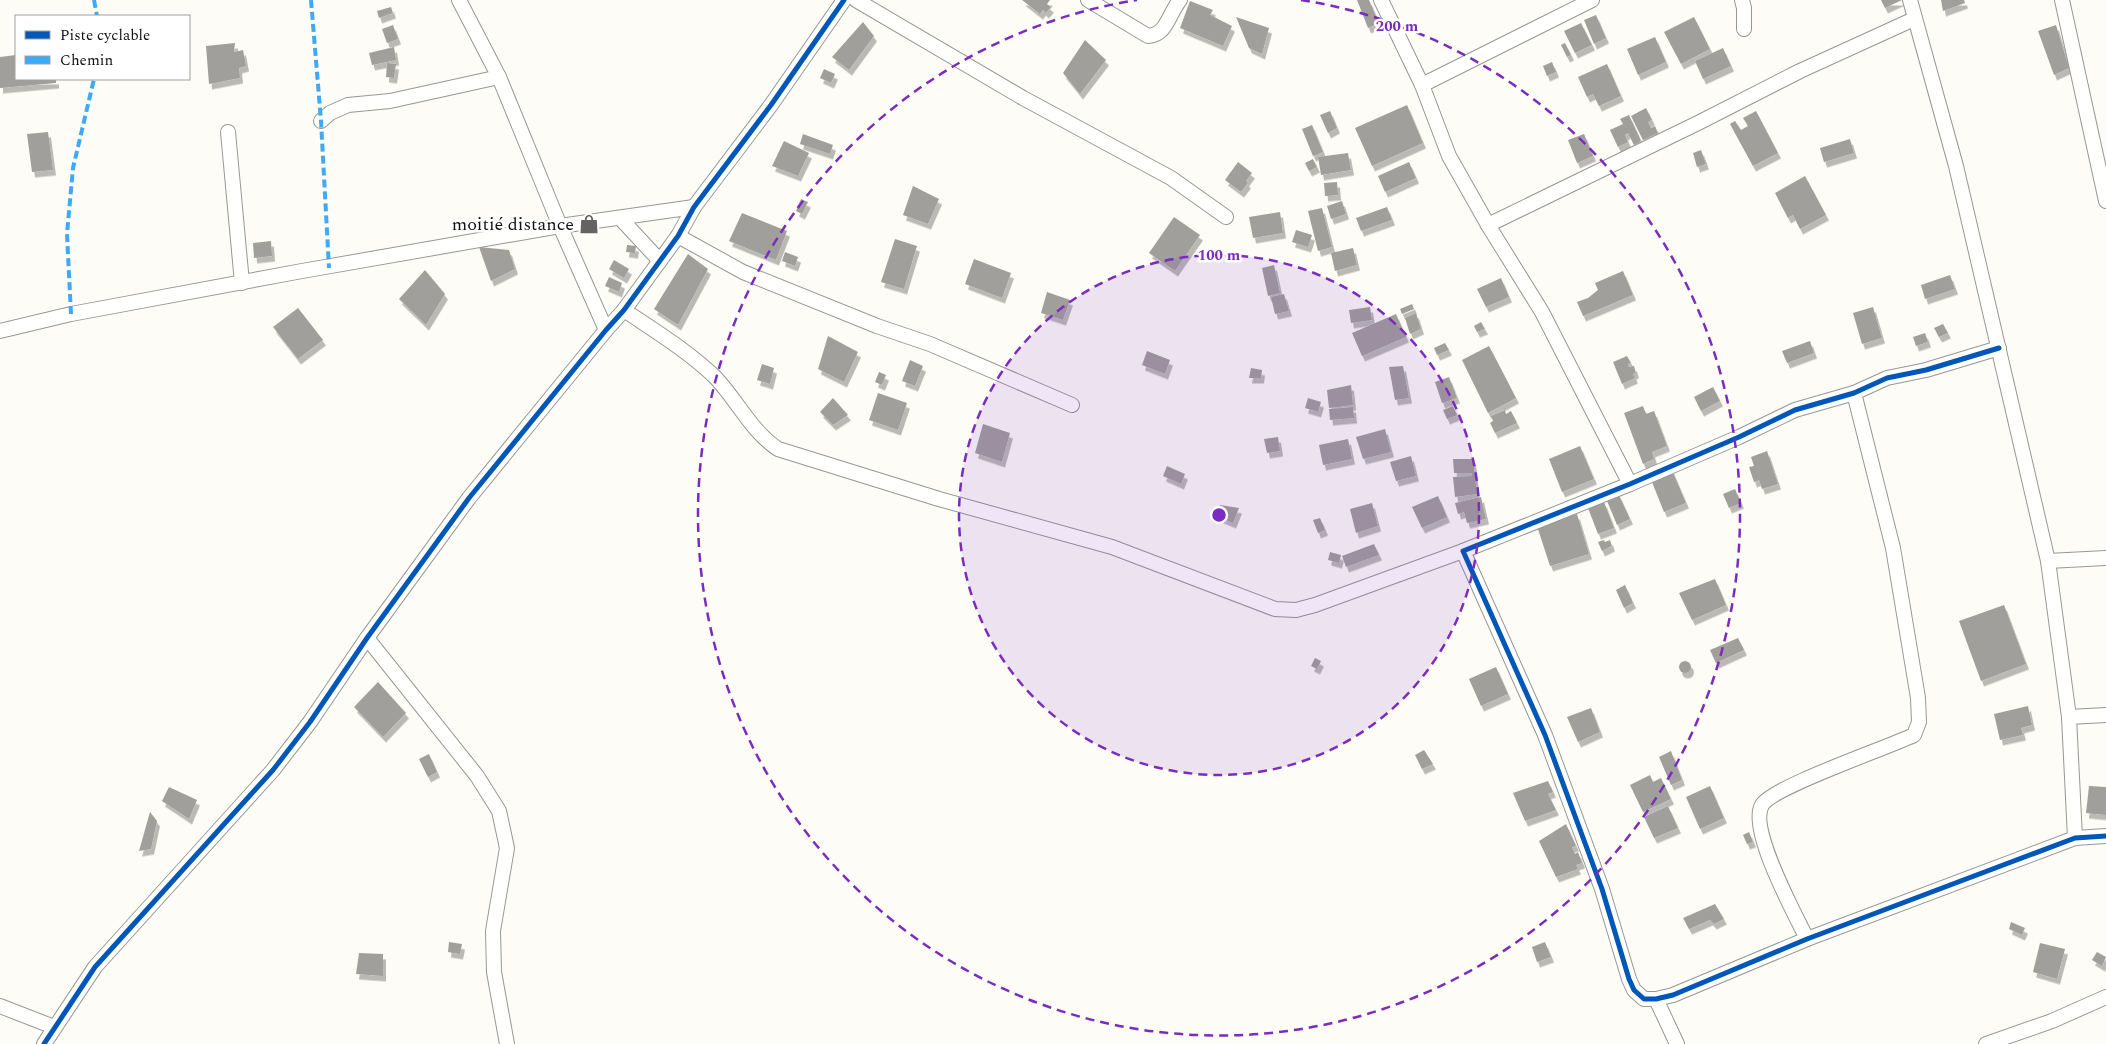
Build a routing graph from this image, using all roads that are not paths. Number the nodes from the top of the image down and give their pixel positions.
1 (459, 0) edge
2 (844, 0) edge
3 (856, 0) edge
4 (1088, 0) edge
5 (1180, 0) edge
6 (1381, 0) edge
7 (1592, 0) edge
8 (1742, 0) edge
9 (1910, 0) edge
10 (2062, 0) edge
11 (1914, 19) junction
12 (1744, 29) dead end
13 (499, 77) junction
14 (1422, 86) junction
15 (321, 121) dead end
16 (228, 132) dead end
17 (2106, 201) edge
18 (694, 207) junction
19 (1226, 217) dead end
20 (620, 218) junction
21 (560, 226) junction
22 (1488, 226) junction
23 (678, 236) junction
24 (660, 261) junction
25 (242, 282) junction
26 (624, 310) junction
27 (606, 330) junction
28 (0, 331) edge
29 (1999, 348) junction
30 (1854, 393) junction
31 (1072, 405) dead end
32 (1630, 484) junction
33 (1463, 551) junction
34 (2106, 558) edge
35 (2048, 560) junction
36 (367, 638) junction
37 (2106, 715) edge
38 (2069, 717) junction
39 (2106, 836) edge
40 (2075, 838) junction
41 (1807, 939) junction
42 (2106, 997) edge
43 (1656, 999) junction
44 (0, 1006) edge
45 (54, 1027) junction
46 (2022, 1038) edge
47 (44, 1044) edge
48 (506, 1044) edge
49 (1677, 1044) edge
50 (1986, 1044) edge

1 - 13 street
2 - 18 street
3 - 19 street
4 - 5 street
6 - 14 street
7 - 14 street
8 - 12 street
9 - 11 street
10 - 17 street
11 - 22 street
11 - 29 street
13 - 15 street
13 - 21 street
14 - 22 street
16 - 25 street
18 - 20 street
18 - 23 street
20 - 21 street
20 - 24 street
21 - 25 street
21 - 27 street
22 - 32 street
23 - 24 street
23 - 31 street
24 - 26 street
25 - 28 street
26 - 27 street
26 - 33 street
27 - 36 street
29 - 30 street
29 - 35 street
30 - 32 street
30 - 41 street
32 - 33 street
33 - 43 street
34 - 35 street
35 - 38 street
36 - 45 street
36 - 48 street
37 - 38 street
38 - 40 street
39 - 40 street
40 - 41 street
41 - 43 street
42 - 46 street
43 - 49 street
44 - 45 street
45 - 47 street
46 - 50 street

